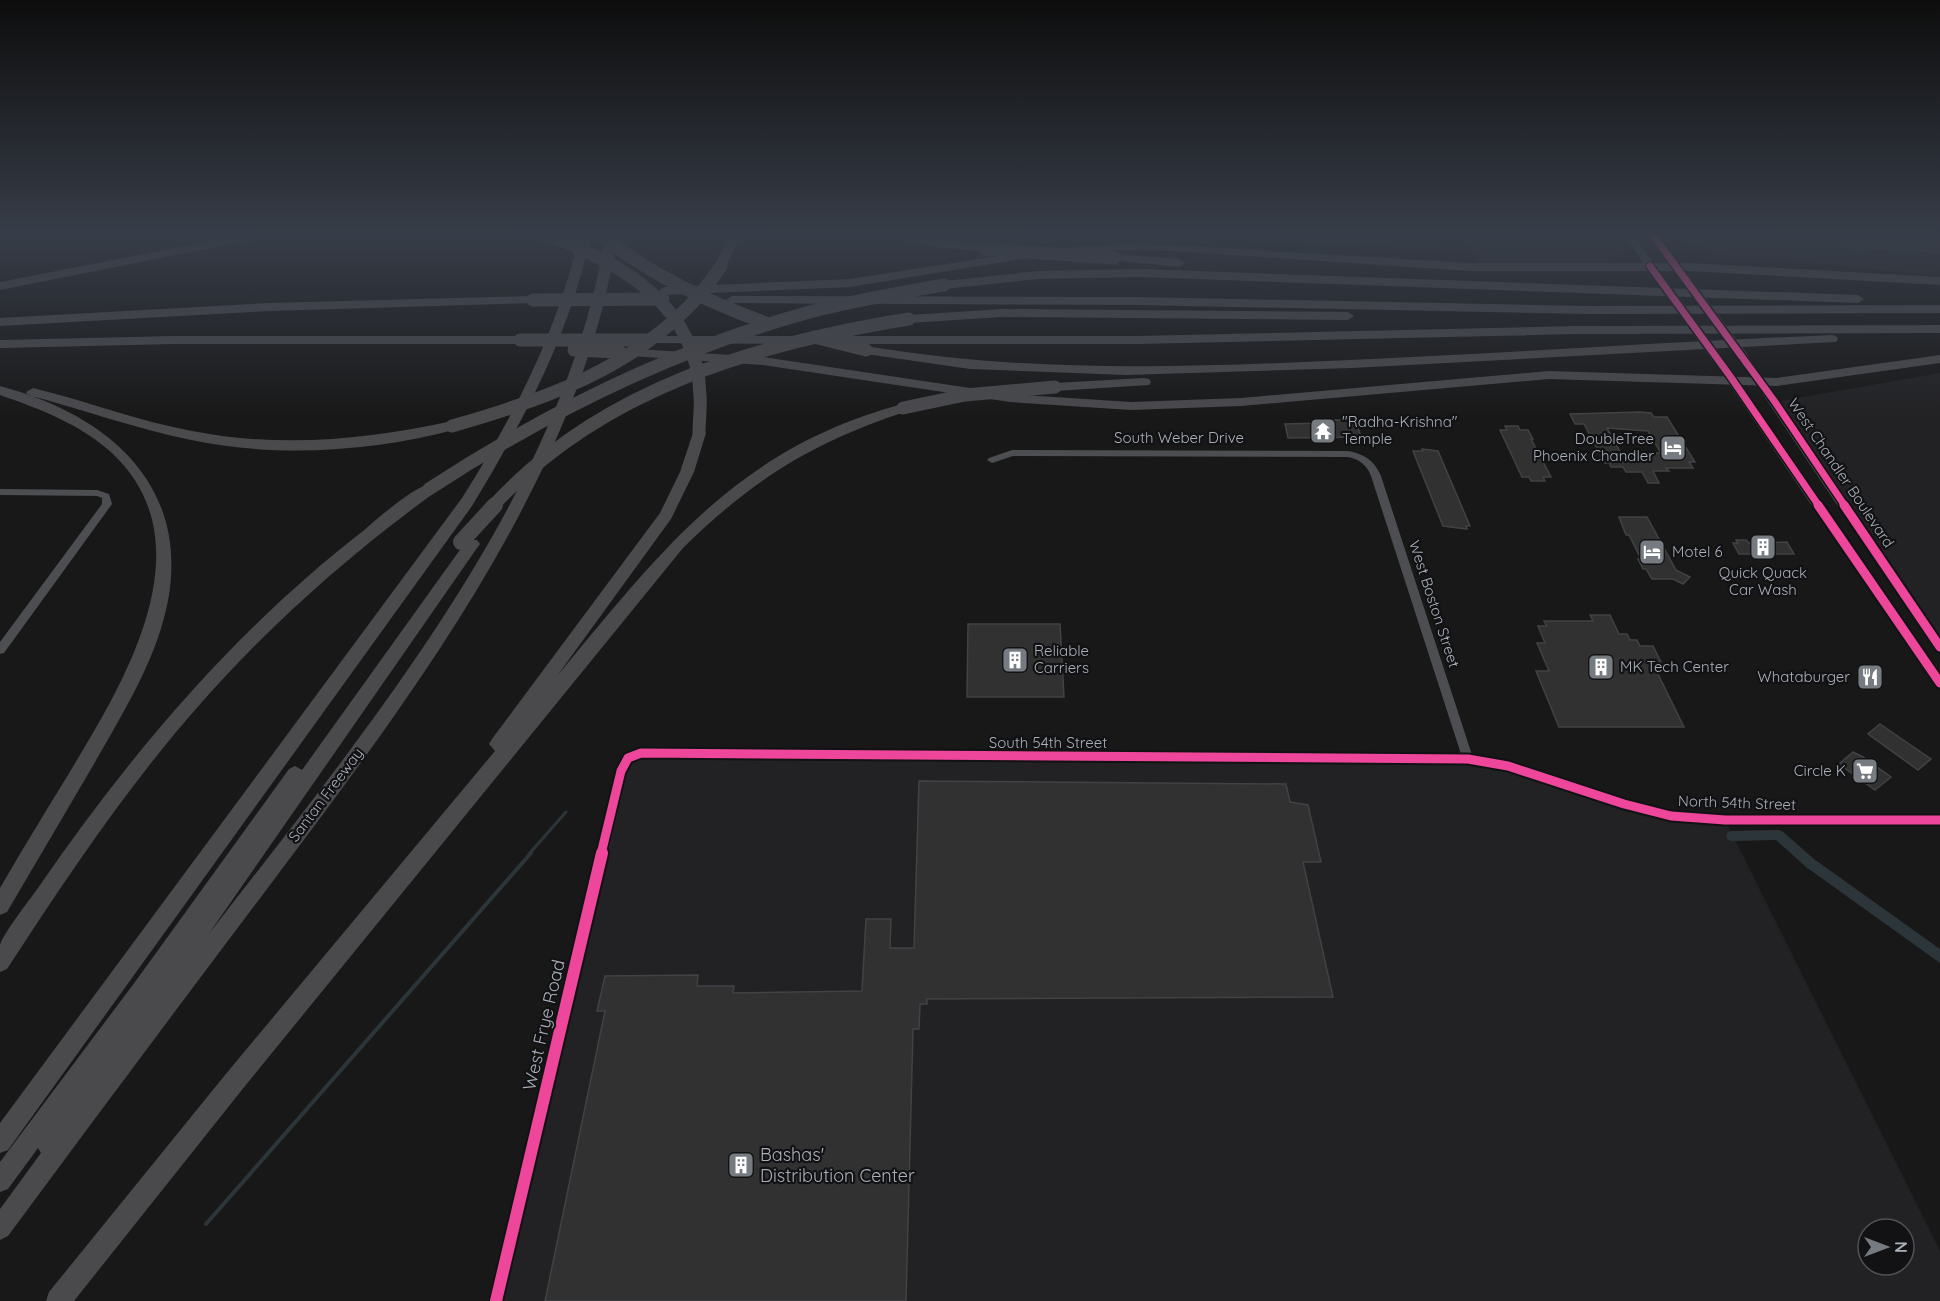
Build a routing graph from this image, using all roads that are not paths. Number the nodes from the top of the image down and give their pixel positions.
1 (569, 296) edge
2 (601, 296) edge
3 (633, 296) edge
4 (655, 296) edge
5 (700, 296) edge
6 (701, 296) edge
7 (722, 296) edge
8 (880, 296) edge
9 (1672, 296) edge
10 (1698, 296) edge
11 (1762, 296) edge
12 (1940, 303) edge
13 (1940, 309) edge
14 (1592, 310) junction
15 (0, 322) edge
16 (1940, 329) edge
17 (1576, 330) junction
18 (1940, 336) edge
19 (0, 344) edge
20 (518, 344) junction
21 (1940, 359) edge
22 (1435, 360) junction
23 (1733, 382) junction
24 (1761, 382) junction
25 (0, 385) edge
26 (0, 390) edge
27 (992, 459) dead end
28 (1366, 460) joint
29 (0, 492) edge
30 (467, 543) junction
31 (1940, 647) edge
32 (0, 650) edge
33 (1940, 683) edge
34 (628, 758) joint
35 (1468, 759) junction
36 (1940, 820) edge
37 (428, 846) junction
38 (0, 906) edge
39 (0, 962) edge
40 (0, 1142) edge
41 (0, 1181) edge
42 (0, 1215) edge
43 (0, 1228) edge
44 (58, 1301) edge
45 (496, 1301) edge

1 - 40 highway
2 - 43 highway, Santan Freeway
3 - 15 highway, bridge
4 - 37 highway, bridge
5 - 25 highway, bridge
6 - 22 highway, bridge
7 - 14 highway
8 - 39 highway, bridge
9 - 23 main road, bridge
10 - 24 main road, West Chandler Boulevard, bridge
11 - 12 highway
13 - 14 highway
14 - 30 highway, bridge
16 - 17 highway
17 - 20 highway, bridge
17 - 30 highway, bridge
18 - 22 highway
19 - 20 highway
20 - 23 highway, bridge
21 - 24 highway
22 - 37 highway, bridge
23 - 24 highway
23 - 33 main road
24 - 31 main road, West Chandler Boulevard
26 - 38 highway
27 - 28 street, South Weber Drive
28 - 35 street, West Boston Street
29 - 32 street
30 - 41 highway
30 - 42 highway
34 - 35 street, South 54th Street
34 - 45 street, West Frye Road
35 - 36 street, North 54th Street
37 - 44 highway

